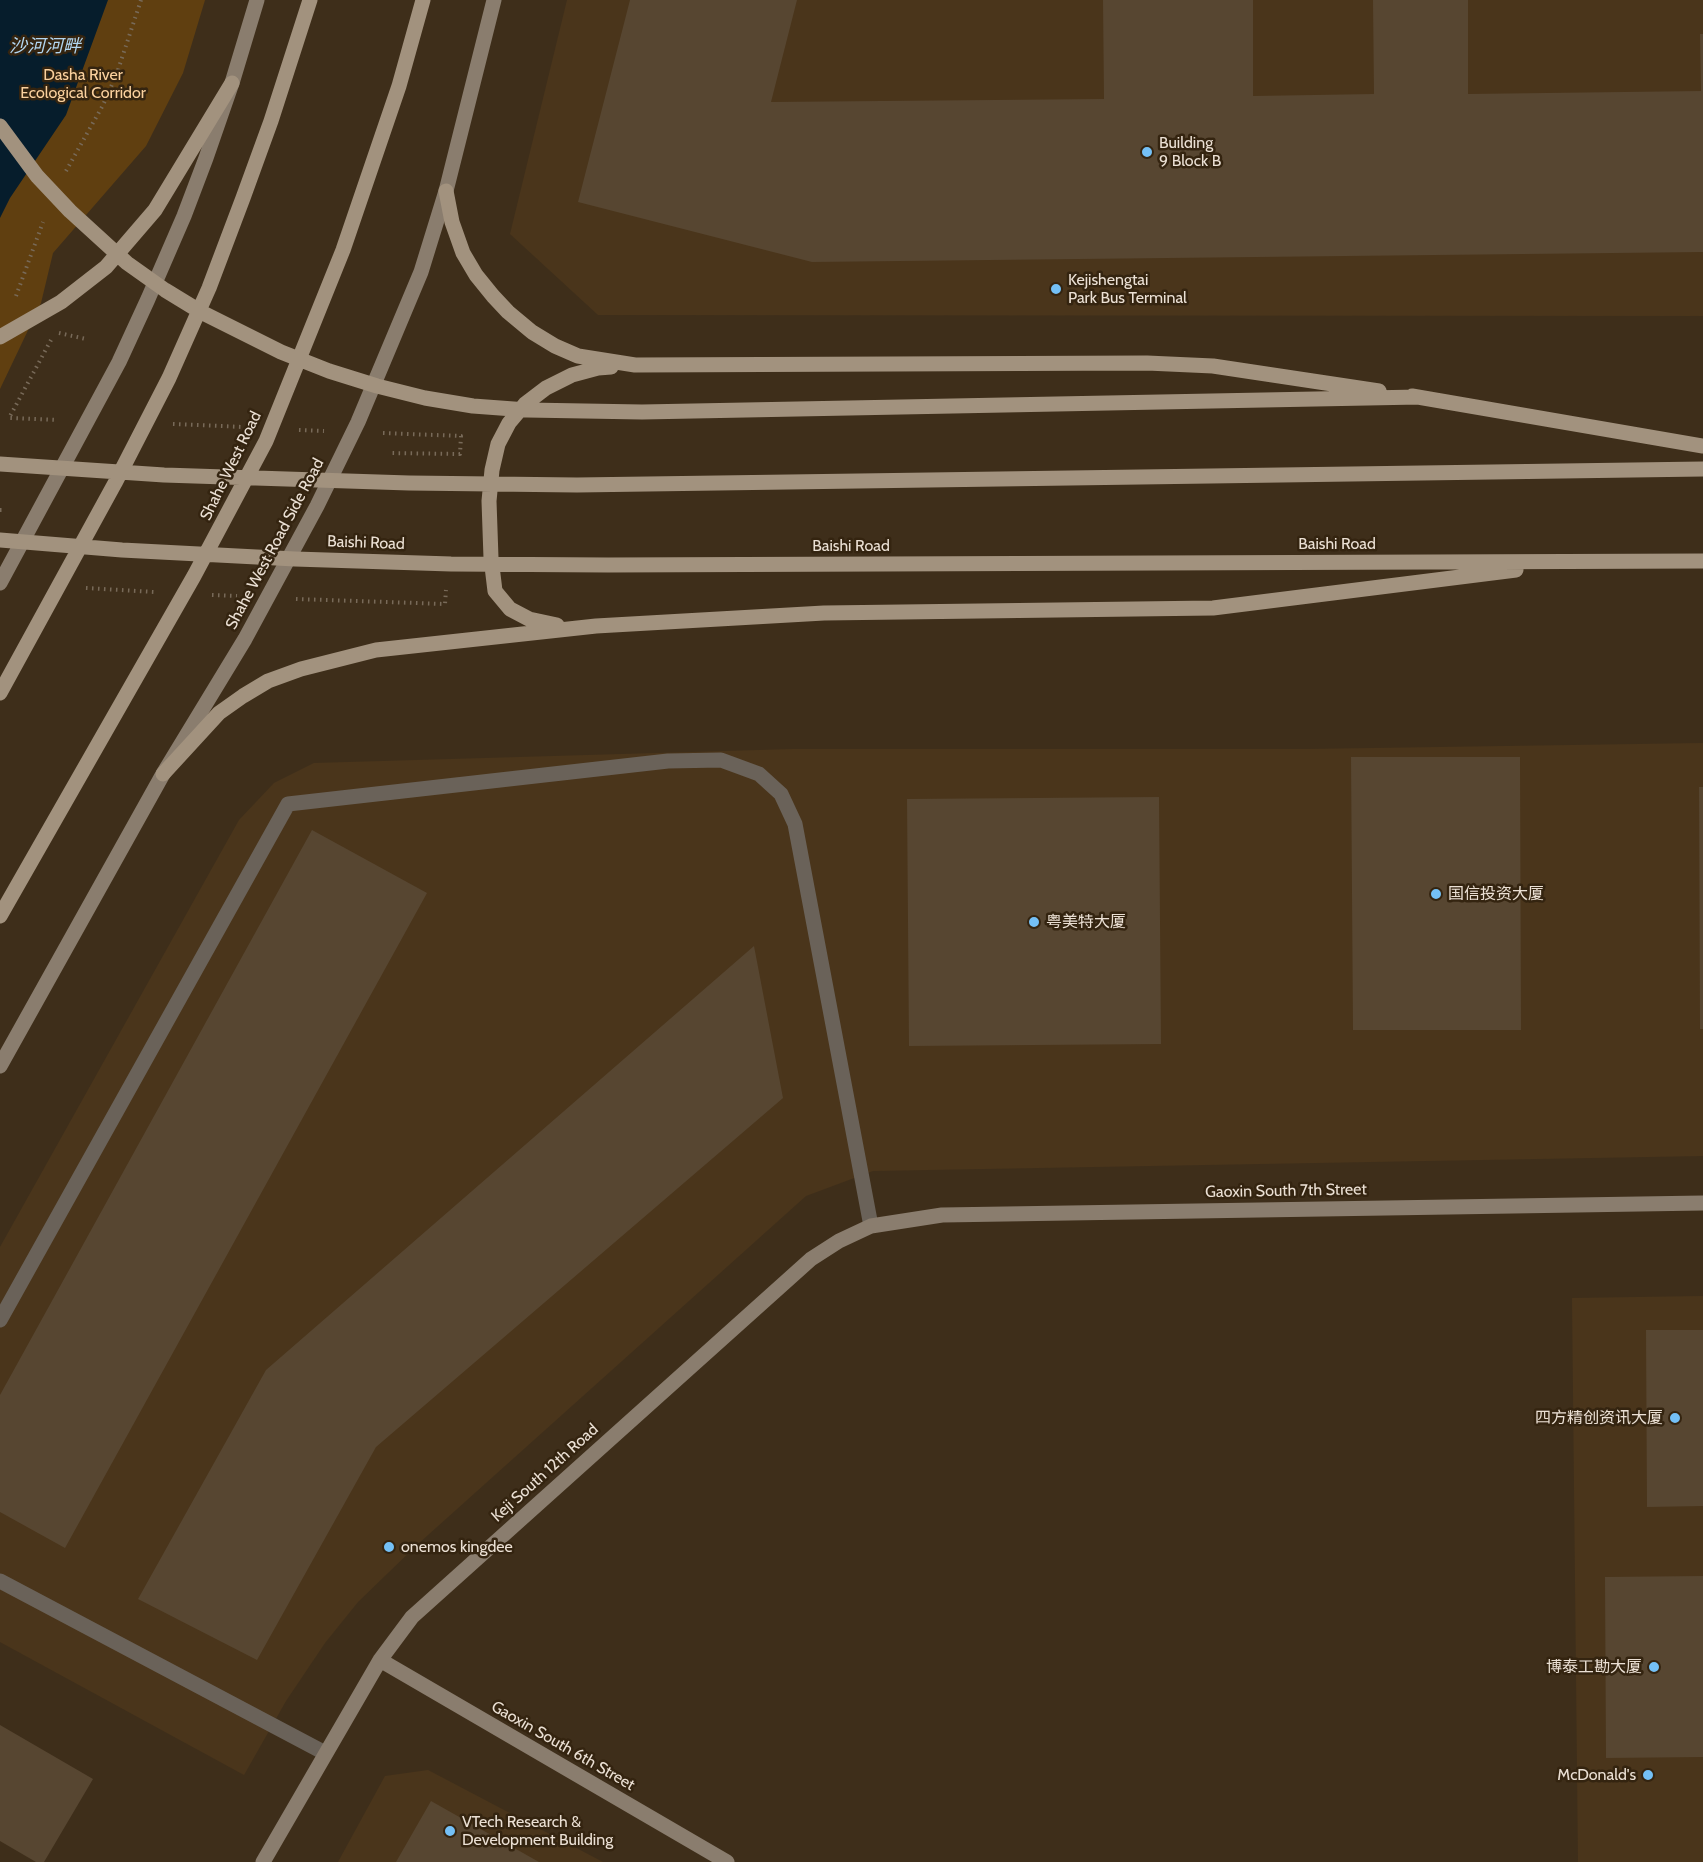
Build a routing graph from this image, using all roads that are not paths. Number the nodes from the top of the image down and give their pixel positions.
1 (257, 0) edge
2 (310, 0) edge
3 (423, 0) edge
4 (494, 0) edge
5 (232, 83) junction
6 (0, 126) edge
7 (447, 191) junction
8 (0, 337) edge
9 (634, 365) junction
10 (1419, 397) junction
11 (1703, 446) edge
12 (0, 464) edge
13 (1703, 469) edge
14 (0, 540) edge
15 (1703, 561) edge
16 (1579, 562) junction
17 (0, 583) edge
18 (596, 626) junction
19 (0, 693) edge
20 (163, 774) junction
21 (0, 916) edge
22 (0, 1066) edge
23 (1703, 1203) edge
24 (872, 1226) junction
25 (0, 1320) edge
26 (0, 1581) edge
27 (380, 1660) junction
28 (325, 1753) junction
29 (263, 1862) edge
30 (727, 1862) edge

1 - 5 street
2 - 19 main road
3 - 21 main road, Shahe West Road
4 - 7 street, Shahe West Road Side Road
5 - 8 main road
5 - 17 street
6 - 10 main road
7 - 9 main road
7 - 20 street, Shahe West Road Side Road
9 - 10 main road
9 - 18 main road
10 - 11 main road
12 - 13 main road
14 - 16 main road, Baishi Road
15 - 16 main road, Baishi Road
16 - 18 main road
18 - 20 main road
20 - 22 street, Shahe West Road Side Road
23 - 24 street, Gaoxin South 7th Street
24 - 25 lane
24 - 27 street, Keji South 12th Road
26 - 28 lane
27 - 28 street, Keji South 12th Road
27 - 30 street, Gaoxin South 6th Street
28 - 29 street, Keji South 12th Road

